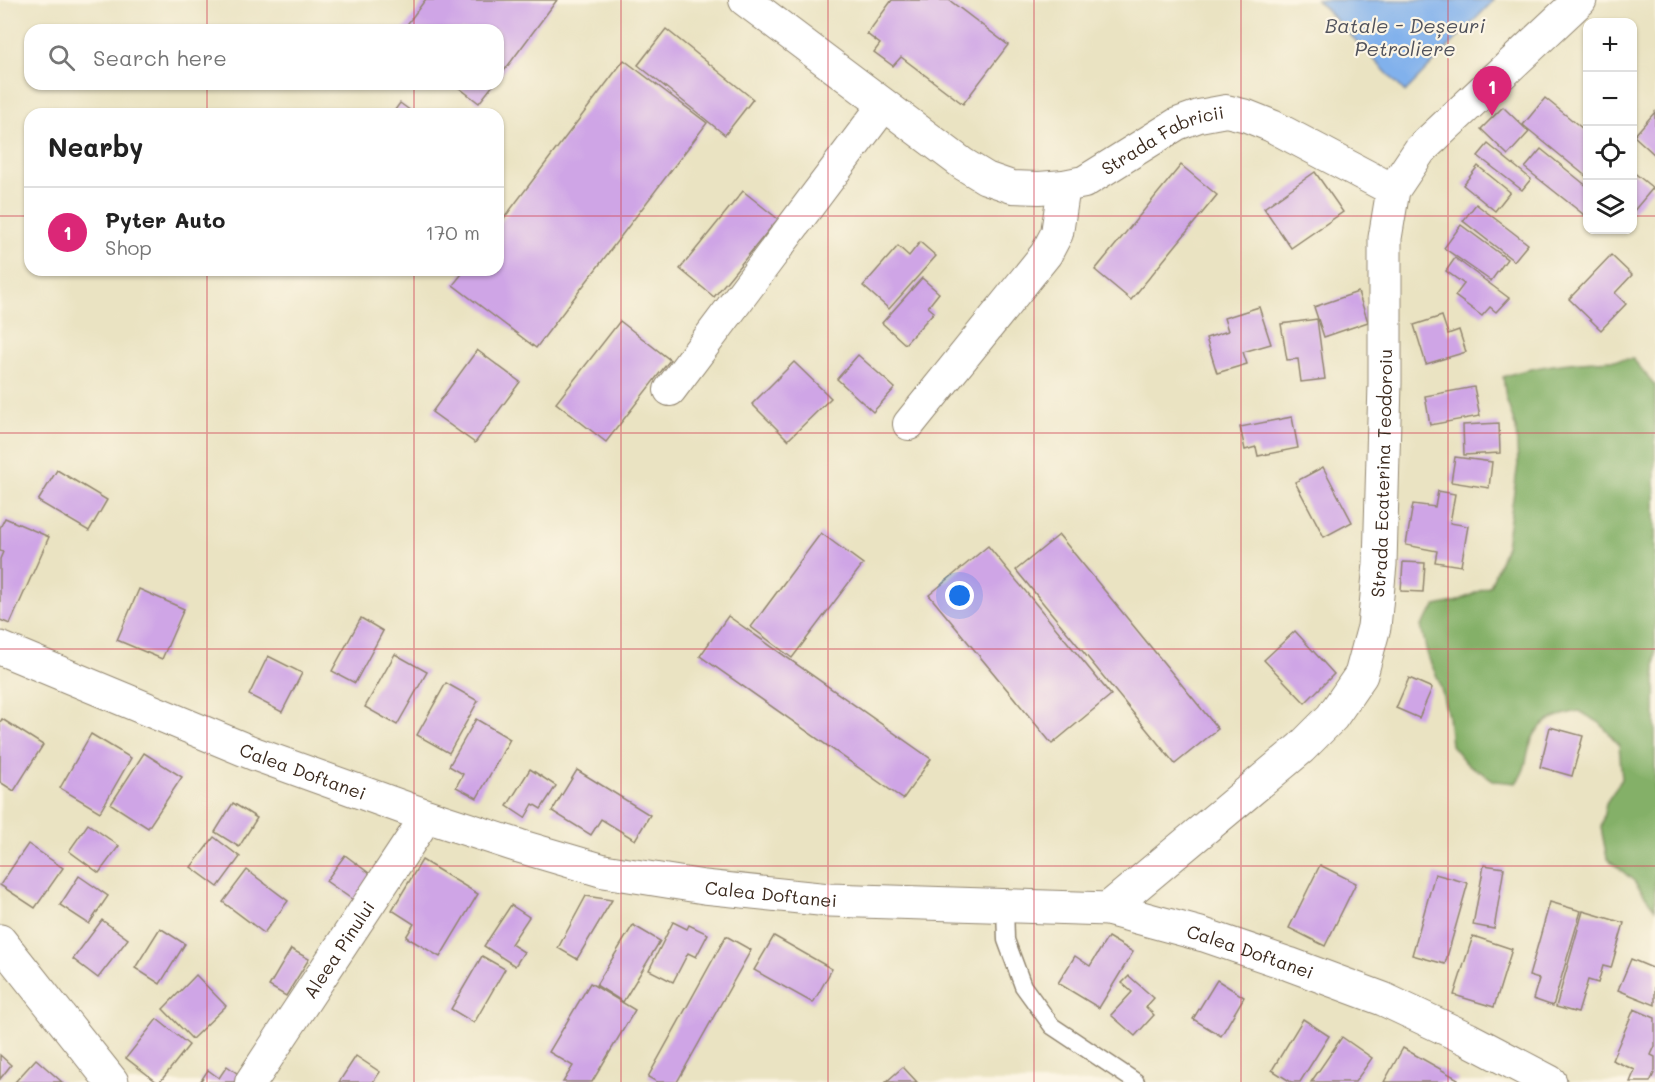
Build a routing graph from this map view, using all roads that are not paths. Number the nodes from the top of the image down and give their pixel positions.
1 (745, 0) edge
2 (1580, 0) edge
3 (884, 105) junction
4 (1064, 186) junction
5 (1393, 190) junction
6 (670, 390) dead end
7 (909, 424) dead end
8 (0, 648) edge
9 (427, 816) junction
10 (1005, 906) junction
11 (1108, 909) junction
12 (0, 941) edge
13 (112, 1082) edge
14 (251, 1082) edge
15 (1136, 1082) edge
16 (1550, 1082) edge

1 - 3 street, Strada Fabricii
2 - 5 main road, Strada Ecaterina Teodoroiu
3 - 4 street, Strada Fabricii
3 - 6 street
4 - 5 street, Strada Fabricii
4 - 7 street
5 - 11 main road, Strada Ecaterina Teodoroiu
8 - 9 main road, Calea Doftanei
9 - 10 main road, Calea Doftanei
9 - 14 street, Aleea Pinului
10 - 11 main road, Calea Doftanei
10 - 15 lane
11 - 16 main road, Calea Doftanei
12 - 13 main road

